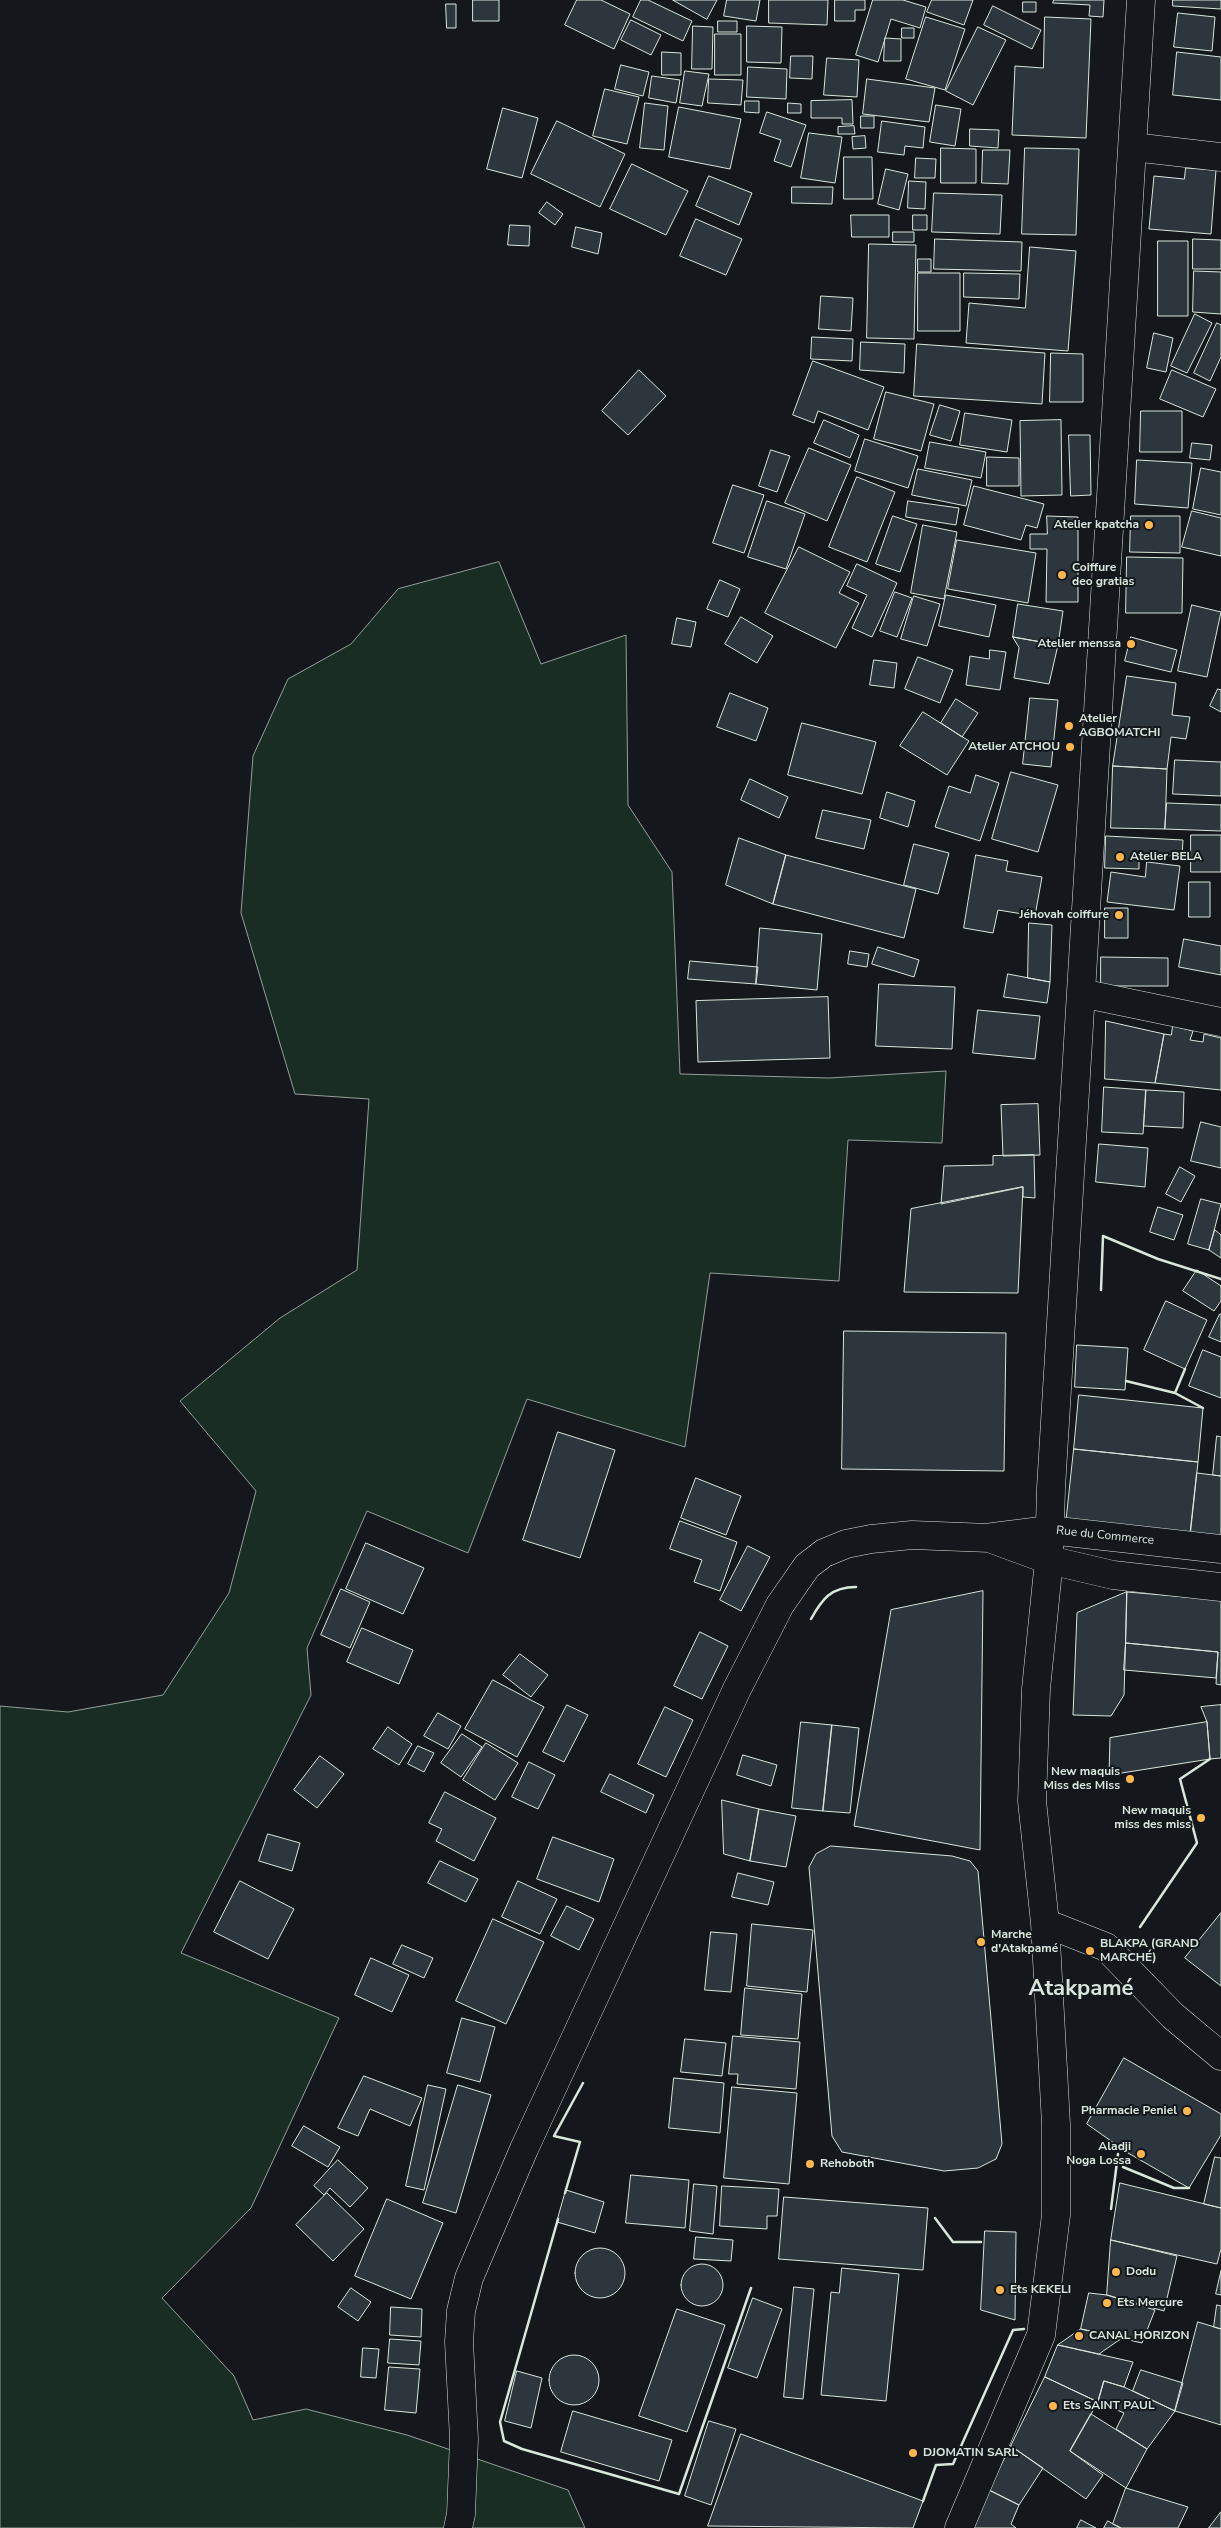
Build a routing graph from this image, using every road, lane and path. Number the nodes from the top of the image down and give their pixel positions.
1 (1141, 0) edge
2 (1132, 147) junction
3 (1221, 157) edge
4 (1081, 992) junction
5 (1221, 1022) edge
6 (1049, 1530) junction
7 (989, 1538) junction
8 (1221, 1549) edge
9 (1049, 1560) junction
10 (1221, 1587) edge
11 (1045, 1923) junction
12 (1221, 2056) edge
13 (458, 2528) edge
14 (959, 2528) edge

1 - 2 street
2 - 3 street
2 - 4 street
4 - 5 street
4 - 6 street
6 - 7 street, Rue du Commerce
6 - 8 street, Rue du Commerce
6 - 9 street
7 - 9 street
7 - 13 street
9 - 10 street
9 - 11 street
11 - 12 street
11 - 14 street

